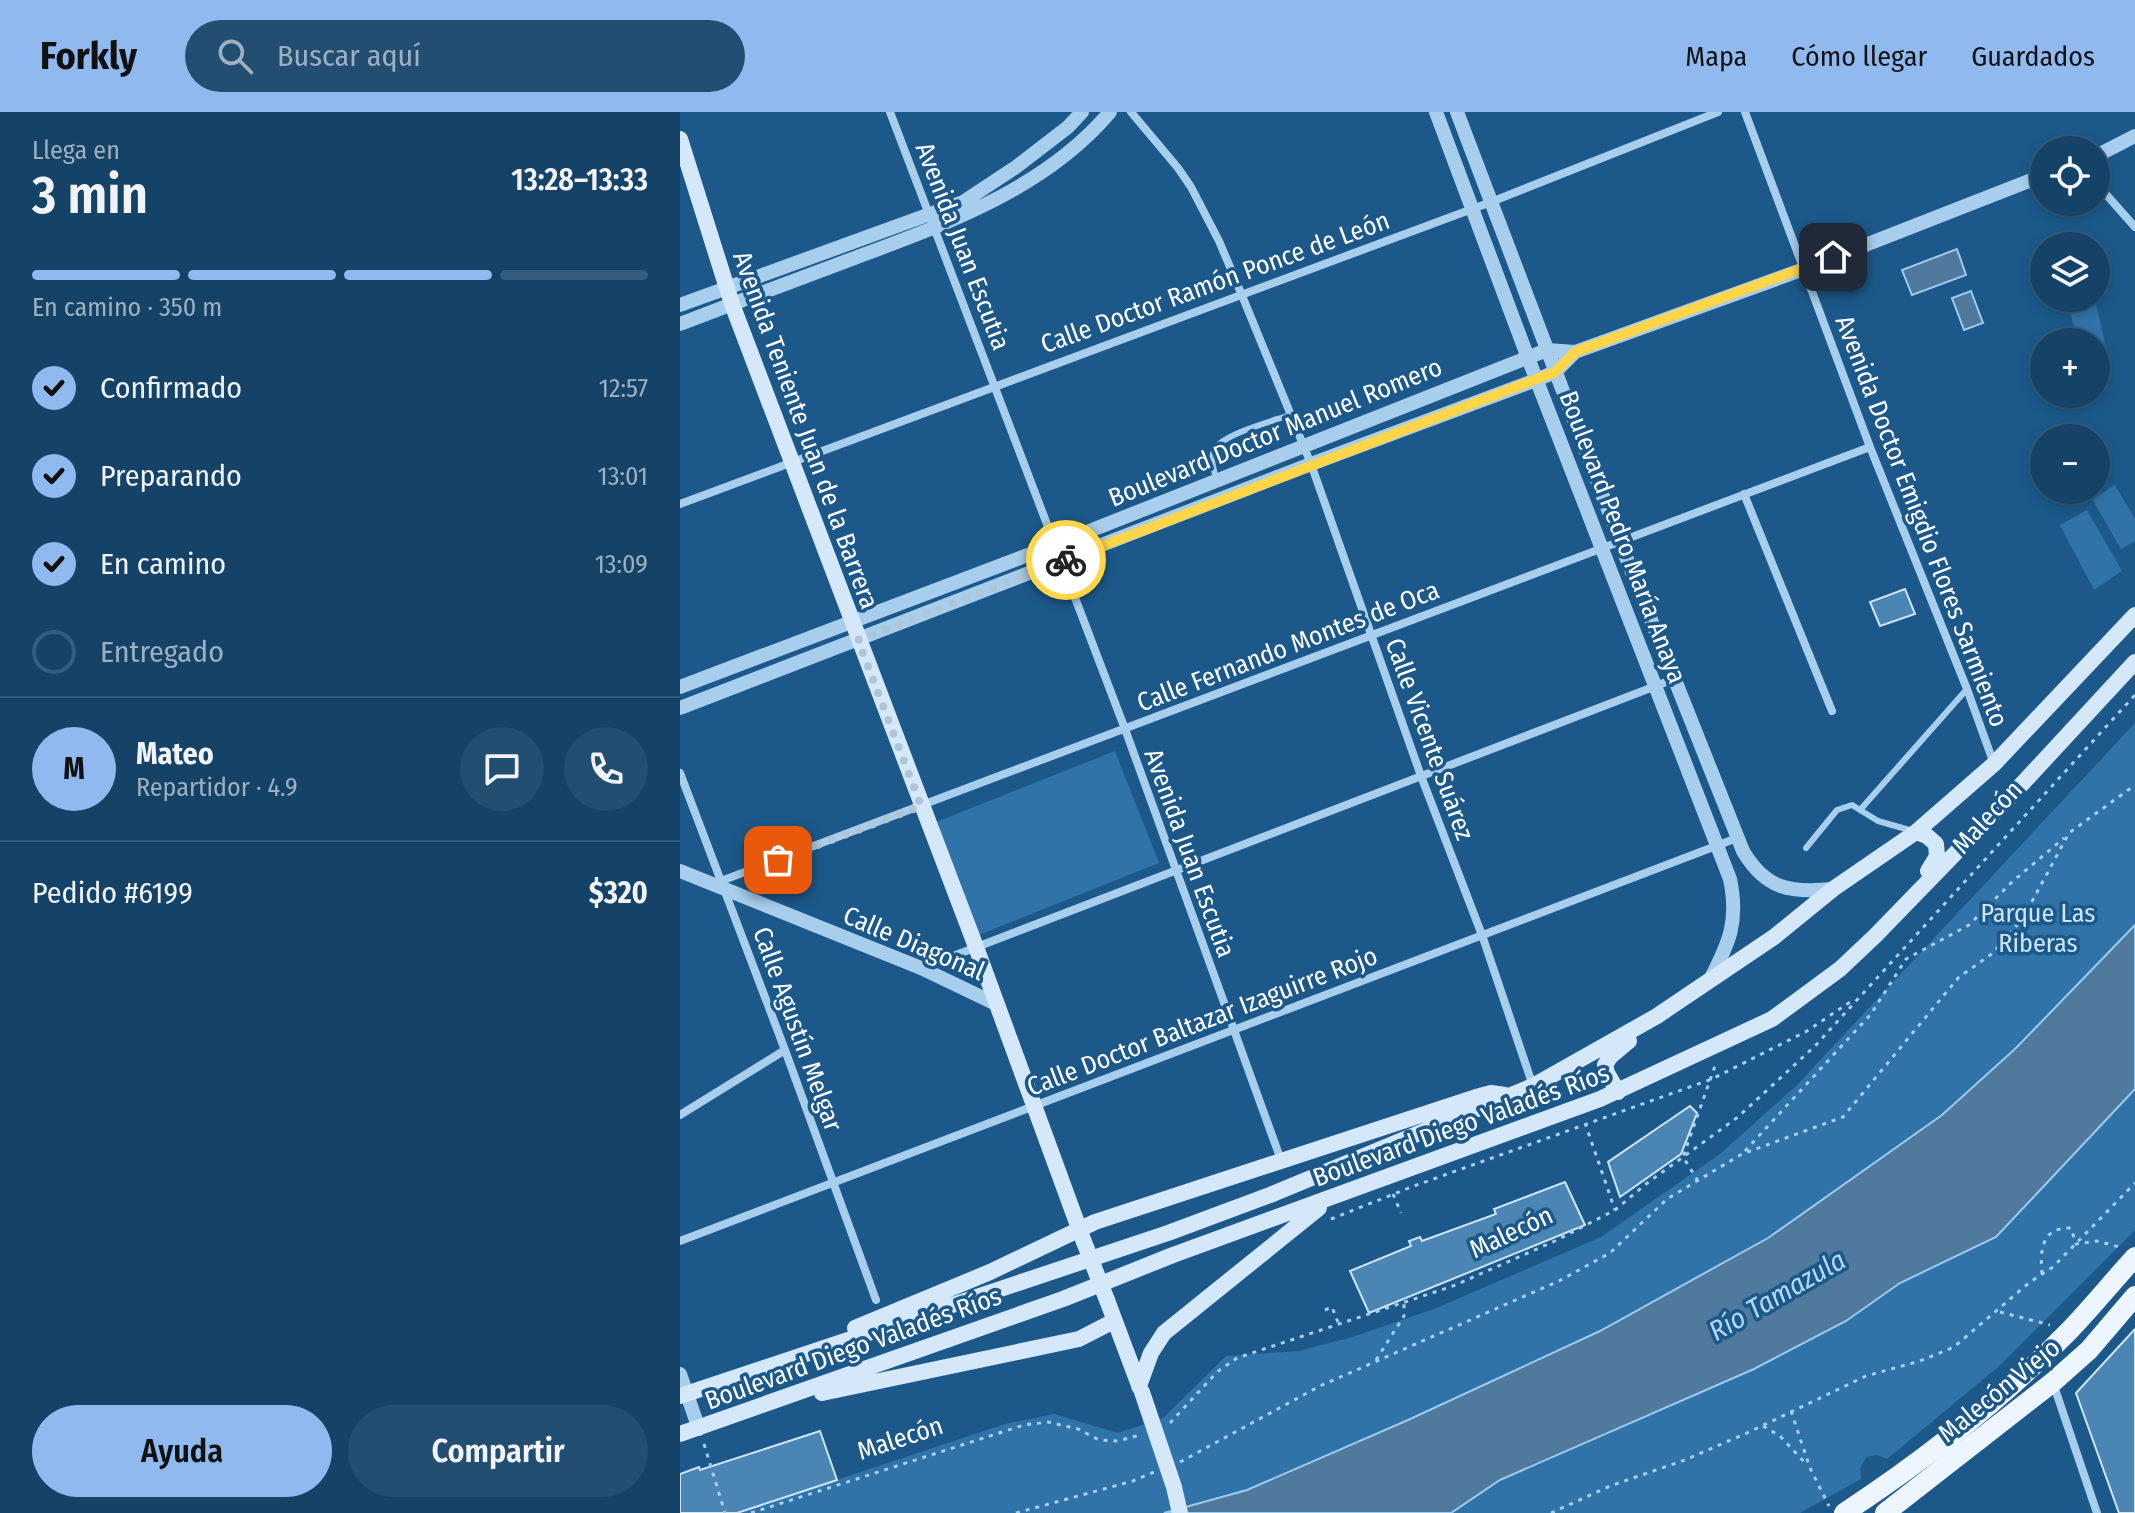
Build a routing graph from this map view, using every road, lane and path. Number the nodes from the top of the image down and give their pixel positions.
1 (890, 112) edge
2 (1082, 112) edge
3 (1110, 112) edge
4 (1131, 112) edge
5 (1436, 112) edge
6 (1457, 112) edge
7 (1718, 112) edge
8 (1745, 112) edge
9 (2135, 136) edge
10 (680, 139) edge
11 (2110, 149) edge
12 (2030, 180) edge
13 (2110, 199) edge
14 (1491, 202) junction
15 (1471, 209) junction
16 (932, 221) junction
17 (2135, 227) edge
18 (1804, 269) junction
19 (1241, 293) junction
20 (729, 296) junction
21 (680, 305) edge
22 (680, 324) edge
23 (1547, 350) junction
24 (1575, 352) junction
25 (1528, 358) junction
26 (1555, 372) junction
27 (1536, 380) junction
28 (994, 385) junction
29 (1290, 415) junction
30 (1303, 446) junction
31 (1870, 447) junction
32 (791, 464) junction
33 (1311, 464) junction
34 (1217, 481) junction
35 (1744, 494) junction
36 (680, 504) edge
37 (1621, 541) junction
38 (1054, 545) junction
39 (1602, 548) junction
40 (1059, 562) junction
41 (2135, 615) edge
42 (850, 621) junction
43 (1371, 637) junction
44 (858, 640) junction
45 (2135, 662) edge
46 (1674, 679) junction
47 (1655, 686) junction
48 (680, 687) edge
49 (1967, 689) junction
50 (2135, 695) edge
51 (680, 708) edge
52 (1832, 711) dead end
53 (1125, 729) junction
54 (1994, 764) junction
55 (680, 773) edge
56 (1421, 776) junction
57 (2135, 785) edge
58 (921, 806) junction
59 (1860, 810) junction
60 (1916, 832) junction
61 (2068, 835) junction
62 (1737, 838) junction
63 (1717, 846) junction
64 (1806, 848) dead end
65 (680, 871) edge
66 (1175, 871) junction
67 (722, 886) junction
68 (1833, 889) junction
69 (1918, 890) junction
70 (1482, 935) junction
71 (976, 947) junction
72 (1897, 954) junction
73 (1906, 959) junction
74 (921, 968) junction
75 (1710, 980) junction
76 (996, 1004) junction
77 (1657, 1016) junction
78 (1232, 1031) junction
79 (1721, 1044) junction
80 (785, 1050) junction
81 (1533, 1086) junction
82 (1618, 1092) junction
83 (1511, 1096) junction
84 (1034, 1106) junction
85 (1578, 1107) junction
86 (680, 1115) edge
87 (1742, 1154) junction
88 (1683, 1157) junction
89 (1281, 1160) junction
90 (1698, 1181) junction
91 (833, 1183) junction
92 (2135, 1183) edge
93 (1393, 1194) dead end
94 (1330, 1199) junction
95 (1615, 1210) junction
96 (1401, 1213) dead end
97 (1082, 1236) junction
98 (680, 1241) edge
99 (2076, 1244) junction
100 (2129, 1252) edge
101 (2042, 1274) junction
102 (2135, 1296) edge
103 (876, 1300) dead end
104 (1404, 1303) junction
105 (1325, 1310) dead end
106 (1998, 1311) junction
107 (1114, 1321) junction
108 (1339, 1325) junction
109 (2069, 1331) junction
110 (783, 1363) junction
111 (1374, 1363) junction
112 (680, 1374) edge
113 (2053, 1382) junction
114 (1140, 1389) junction
115 (808, 1390) junction
116 (684, 1395) edge
117 (1791, 1411) junction
118 (1763, 1426) junction
119 (1162, 1428) dead end
120 (699, 1429) junction
121 (1148, 1432) dead end
122 (680, 1434) edge
123 (1174, 1464) dead end
124 (1810, 1468) junction
125 (1161, 1470) dead end
126 (725, 1513) edge
127 (751, 1513) edge
128 (1016, 1513) edge
129 (1180, 1513) edge
130 (1551, 1513) edge
131 (1833, 1513) edge
132 (1844, 1513) edge
133 (1885, 1513) edge
134 (2097, 1513) edge

1 - 16 street, Avenida Juan Escutia
2 - 16 street
3 - 16 street
4 - 19 street, Calle Vicente Suárez
5 - 15 street, Boulevard Pedro María Anaya
6 - 14 street, Boulevard Pedro María Anaya
7 - 14 street, Calle Doctor Ramón Ponce de León
8 - 18 street, Avenida Doctor Emigdio Flores Sarmiento
9 - 11 street
10 - 20 main road, Avenida Teniente Juan de la Barrera
12 - 18 street, Boulevard Doctor Manuel Romero
13 - 17 street
14 - 15 street, Calle Doctor Ramón Ponce de León
14 - 23 street, Boulevard Pedro María Anaya
15 - 19 street, Calle Doctor Ramón Ponce de León
15 - 25 street, Boulevard Pedro María Anaya
16 - 20 street
16 - 28 street, Avenida Juan Escutia
18 - 24 street, Boulevard Doctor Manuel Romero
18 - 31 street, Avenida Doctor Emigdio Flores Sarmiento
19 - 28 street, Calle Doctor Ramón Ponce de León
19 - 29 street, Calle Vicente Suárez
20 - 21 street
20 - 22 street
20 - 32 main road, Avenida Teniente Juan de la Barrera
23 - 24 street, Boulevard Doctor Manuel Romero
23 - 25 street, Boulevard Doctor Manuel Romero
23 - 26 street, Boulevard Pedro María Anaya
24 - 26 street, Boulevard Doctor Manuel Romero
25 - 27 street, Boulevard Pedro María Anaya
25 - 30 street, Boulevard Doctor Manuel Romero
26 - 27 street, Boulevard Doctor Manuel Romero
26 - 37 street, Boulevard Pedro María Anaya
27 - 33 street, Boulevard Doctor Manuel Romero
27 - 39 street, Boulevard Pedro María Anaya
28 - 32 street, Calle Doctor Ramón Ponce de León
28 - 38 street, Avenida Juan Escutia
29 - 30 street, Calle Vicente Suárez
29 - 34 lane
30 - 33 street, Calle Vicente Suárez
30 - 34 street, Boulevard Doctor Manuel Romero
31 - 35 street, Calle Fernando Montes de Oca
31 - 49 street, Avenida Doctor Emigdio Flores Sarmiento
32 - 36 street, Calle Doctor Ramón Ponce de León
32 - 42 main road, Avenida Teniente Juan de la Barrera
33 - 40 street, Boulevard Doctor Manuel Romero
33 - 43 street, Calle Vicente Suárez
34 - 38 street, Boulevard Doctor Manuel Romero
35 - 37 street, Calle Fernando Montes de Oca
35 - 52 street
37 - 39 street, Calle Fernando Montes de Oca
37 - 46 street, Boulevard Pedro María Anaya
38 - 40 street, Avenida Juan Escutia
38 - 42 street, Boulevard Doctor Manuel Romero
39 - 43 street, Calle Fernando Montes de Oca
39 - 47 street, Boulevard Pedro María Anaya
40 - 44 street, Boulevard Doctor Manuel Romero
40 - 53 street, Avenida Juan Escutia
41 - 54 main road, Boulevard Diego Valadés Ríos
42 - 44 main road, Avenida Teniente Juan de la Barrera
42 - 48 street, Boulevard Doctor Manuel Romero
43 - 53 street, Calle Fernando Montes de Oca
43 - 56 street, Calle Vicente Suárez
44 - 51 street, Boulevard Doctor Manuel Romero
44 - 58 main road, Avenida Teniente Juan de la Barrera
45 - 69 main road, Boulevard Diego Valadés Ríos
46 - 47 street
46 - 62 street, Boulevard Pedro María Anaya
47 - 56 street
47 - 63 street, Boulevard Pedro María Anaya
49 - 54 street, Avenida Doctor Emigdio Flores Sarmiento
49 - 59 lane
50 - 72 path, Malecón
53 - 58 street, Calle Fernando Montes de Oca
53 - 66 street, Avenida Juan Escutia
54 - 60 main road, Boulevard Diego Valadés Ríos
55 - 67 street, Calle Agustín Melgar
56 - 66 street
56 - 70 street, Calle Vicente Suárez
57 - 61 path
58 - 67 street, Calle Fernando Montes de Oca
58 - 71 main road, Avenida Teniente Juan de la Barrera
59 - 60 lane
59 - 64 lane
60 - 68 main road, Boulevard Diego Valadés Ríos
60 - 69 main road
61 - 73 path
61 - 87 path
62 - 63 street, Calle Doctor Baltazar Izaguirre Rojo
62 - 68 street, Boulevard Pedro María Anaya
63 - 70 street, Calle Doctor Baltazar Izaguirre Rojo
63 - 75 street, Boulevard Pedro María Anaya
65 - 67 street, Calle Diagonal
66 - 71 street
66 - 78 street, Avenida Juan Escutia
67 - 74 street, Calle Diagonal
67 - 80 street, Calle Agustín Melgar
68 - 75 main road, Boulevard Diego Valadés Ríos
69 - 79 main road, Boulevard Diego Valadés Ríos
70 - 78 street, Calle Doctor Baltazar Izaguirre Rojo
70 - 81 street, Calle Vicente Suárez
71 - 74 street
71 - 76 main road, Avenida Teniente Juan de la Barrera
72 - 73 path
72 - 88 path, Malecón
73 - 87 path
74 - 76 street, Calle Diagonal
75 - 77 main road, Boulevard Diego Valadés Ríos
76 - 84 main road, Avenida Teniente Juan de la Barrera
77 - 81 main road, Boulevard Diego Valadés Ríos
77 - 82 main road
78 - 84 street, Calle Doctor Baltazar Izaguirre Rojo
78 - 89 street, Avenida Juan Escutia
79 - 82 main road, Boulevard Diego Valadés Ríos
79 - 88 path
80 - 86 street
80 - 91 street, Calle Agustín Melgar
81 - 83 main road, Boulevard Diego Valadés Ríos
82 - 85 main road, Boulevard Diego Valadés Ríos
83 - 89 main road
83 - 110 main road, Boulevard Diego Valadés Ríos
84 - 91 street, Calle Doctor Baltazar Izaguirre Rojo
84 - 97 main road, Avenida Teniente Juan de la Barrera
85 - 94 main road, Boulevard Diego Valadés Ríos
85 - 95 path
87 - 90 path
88 - 90 path
88 - 95 path, Malecón
89 - 97 main road
90 - 111 path
91 - 98 street, Calle Doctor Baltazar Izaguirre Rojo
91 - 103 street, Calle Agustín Melgar
92 - 99 path
93 - 96 path
94 - 114 main road
94 - 115 main road, Boulevard Diego Valadés Ríos
95 - 104 path, Malecón
97 - 107 main road, Avenida Teniente Juan de la Barrera, bridge
97 - 110 main road
99 - 100 path
99 - 101 path
99 - 101 path
100 - 109 main road
101 - 106 path
102 - 113 main road, Malecón Viejo
104 - 108 path, Malecón
104 - 111 path
105 - 108 path
106 - 109 path
106 - 117 path
107 - 114 main road, Avenida Teniente Juan de la Barrera
107 - 115 main road
108 - 119 path, Malecón
109 - 113 main road
109 - 132 main road
110 - 116 main road, Boulevard Diego Valadés Ríos
111 - 123 path
112 - 116 street
113 - 133 main road, Malecón Viejo
113 - 134 street
114 - 129 main road, Avenida Teniente Juan de la Barrera, bridge
115 - 120 main road, Boulevard Diego Valadés Ríos
116 - 120 street
117 - 118 path
117 - 124 path
118 - 124 path
118 - 130 path
120 - 122 main road, Boulevard Diego Valadés Ríos
120 - 126 path
121 - 127 path, Malecón
124 - 131 path
125 - 128 path

